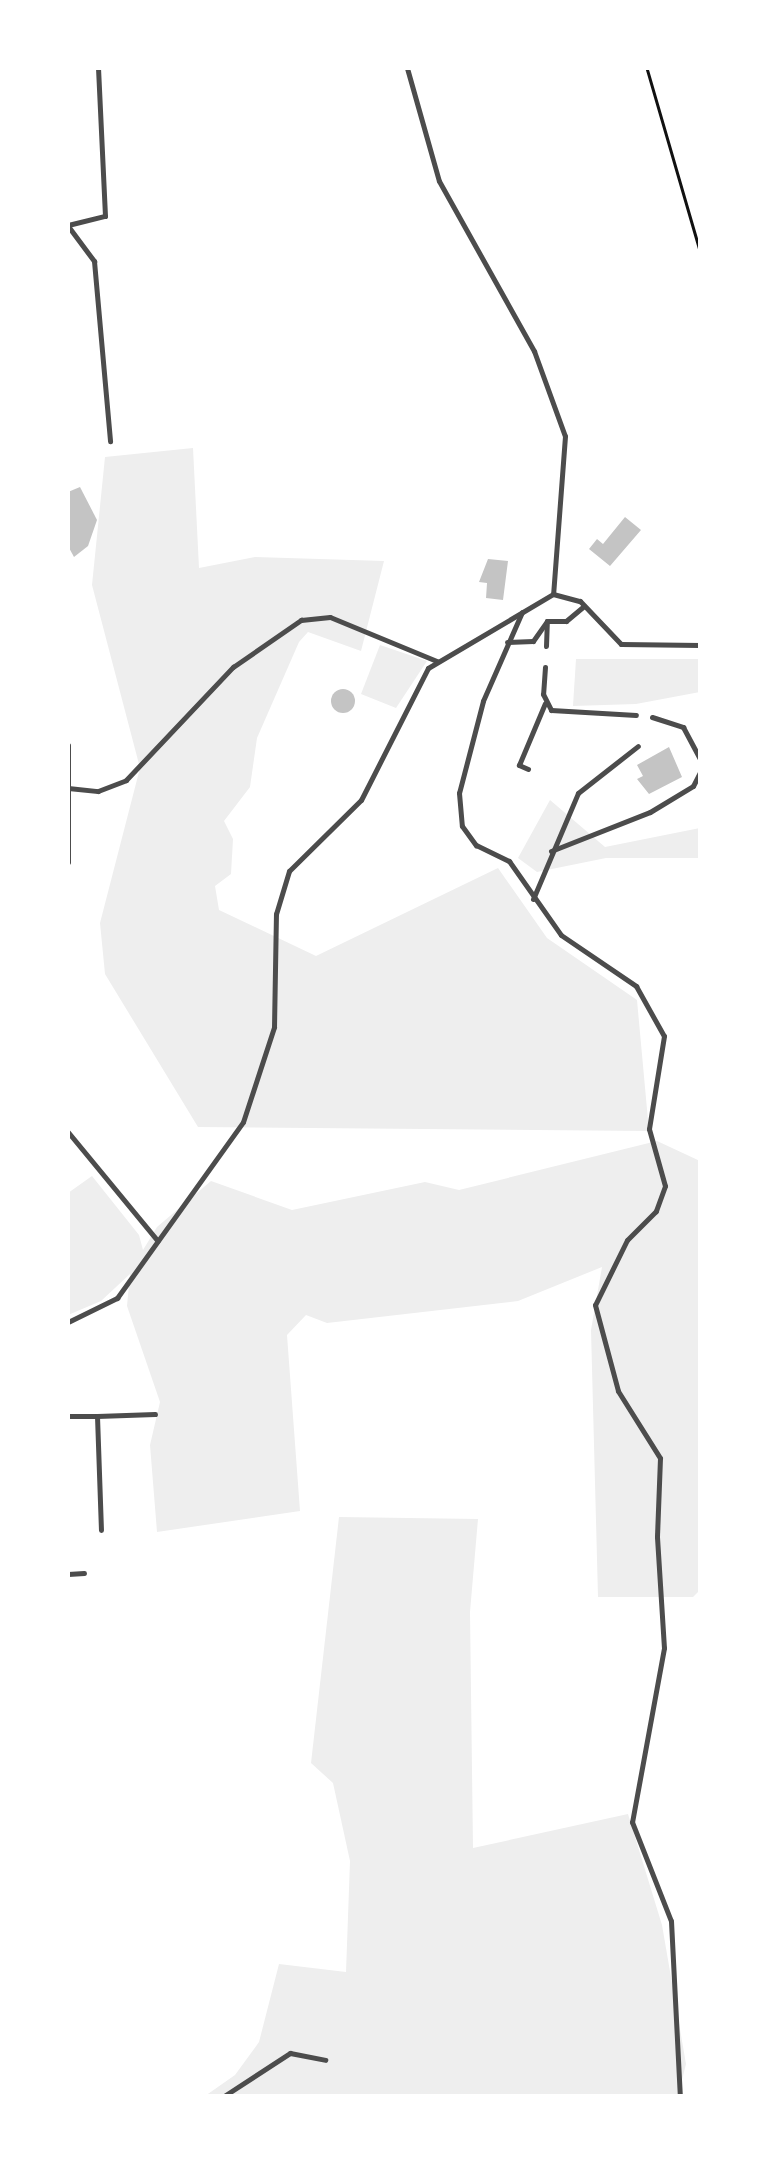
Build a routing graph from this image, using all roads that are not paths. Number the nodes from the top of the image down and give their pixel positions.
1 (98, 68) edge
2 (407, 68) edge
3 (68, 225) edge
4 (110, 441) dead end
5 (553, 594) junction
6 (584, 606) junction
7 (522, 612) junction
8 (547, 621) junction
9 (507, 642) junction
10 (700, 645) edge
11 (546, 646) dead end
12 (437, 661) junction
13 (545, 667) dead end
14 (545, 703) junction
15 (636, 715) dead end
16 (652, 717) dead end
17 (68, 745) edge
18 (638, 746) dead end
19 (700, 758) edge
20 (528, 768) dead end
21 (700, 772) edge
22 (69, 788) edge
23 (551, 851) junction
24 (68, 862) edge
25 (534, 899) junction
26 (68, 1132) edge
27 (158, 1241) junction
28 (68, 1322) edge
29 (155, 1414) dead end
30 (68, 1416) edge
31 (97, 1416) junction
32 (101, 1530) dead end
33 (68, 1574) edge
34 (84, 1574) dead end
35 (325, 2060) dead end
36 (224, 2096) edge
37 (680, 2096) edge

1 - 3 street
2 - 5 street
3 - 4 street
5 - 6 street
5 - 7 street
6 - 8 street
6 - 10 street
7 - 9 street
7 - 12 street
8 - 9 street
8 - 11 street
9 - 25 street
12 - 22 street
12 - 27 street
13 - 14 street
14 - 15 street
14 - 20 street
16 - 19 street
17 - 22 street
18 - 23 street
21 - 23 street
22 - 24 street
23 - 25 street
25 - 37 street
26 - 27 street
27 - 28 street
29 - 31 street
30 - 31 street
31 - 32 street
33 - 34 street
35 - 36 street

